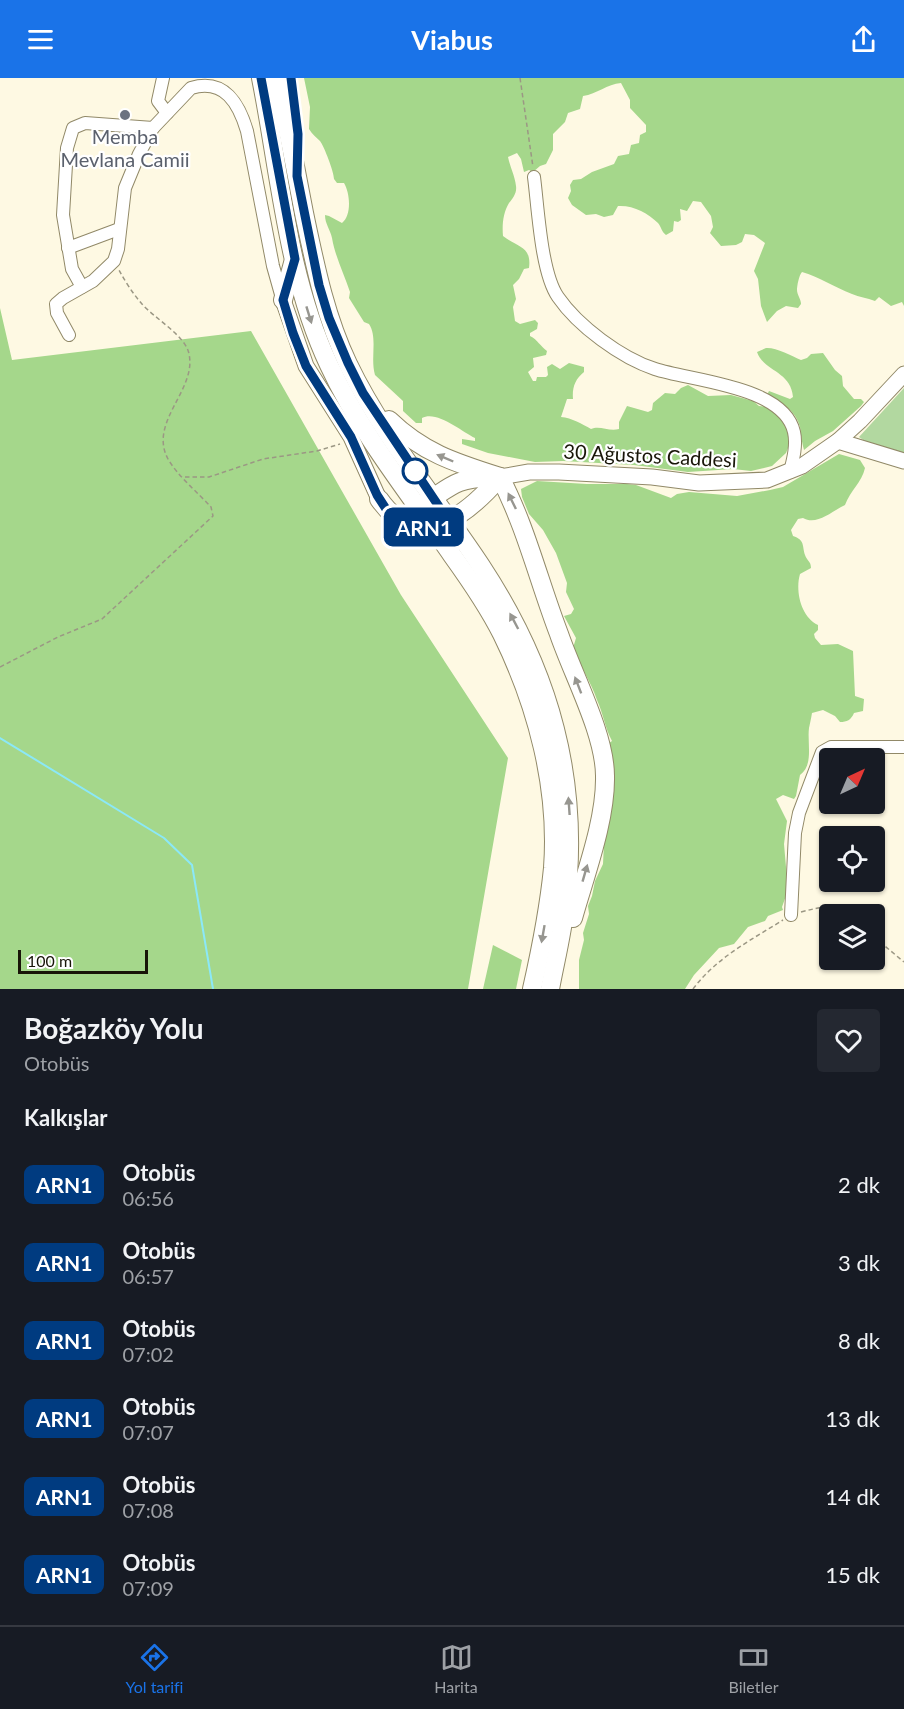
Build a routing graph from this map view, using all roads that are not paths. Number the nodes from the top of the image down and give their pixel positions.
1 (163, 78) edge
2 (261, 78) edge
3 (278, 78) edge
4 (291, 78) edge
5 (202, 81) edge
6 (167, 113) junction
7 (153, 128) junction
8 (297, 176) junction
9 (534, 177) road end
10 (119, 229) junction
11 (68, 248) junction
12 (295, 259) junction
13 (82, 287) junction
14 (283, 300) junction
15 (69, 335) dead end
16 (904, 374) edge
17 (363, 393) junction
18 (838, 441) junction
19 (904, 461) edge
20 (790, 472) junction
21 (500, 477) junction
22 (398, 479) junction
23 (379, 499) junction
24 (426, 502) junction
25 (440, 524) junction
26 (904, 747) edge
27 (791, 915) road end
28 (532, 989) edge
29 (550, 989) edge

1 - 6 street
2 - 12 highway
3 - 8 highway
4 - 8 highway
5 - 6 street
5 - 14 street
6 - 7 street
7 - 10 street
7 - 11 street
8 - 17 highway
9 - 20 street
10 - 11 street
10 - 13 street
11 - 13 street
12 - 14 highway
12 -> 22 highway
13 - 15 street
14 - 23 main road
16 - 18 main road, 30 Ağustos Caddesi
21 -> 17 highway
17 - 24 highway
18 - 19 main road
18 - 20 main road, 30 Ağustos Caddesi
20 - 21 main road, 30 Ağustos Caddesi
21 - 24 highway
21 - 25 highway
29 -> 21 highway
22 - 23 highway
22 - 24 highway
23 - 24 highway
23 - 25 highway
24 - 25 highway
25 -> 28 highway
29 -> 25 highway
26 - 27 street

